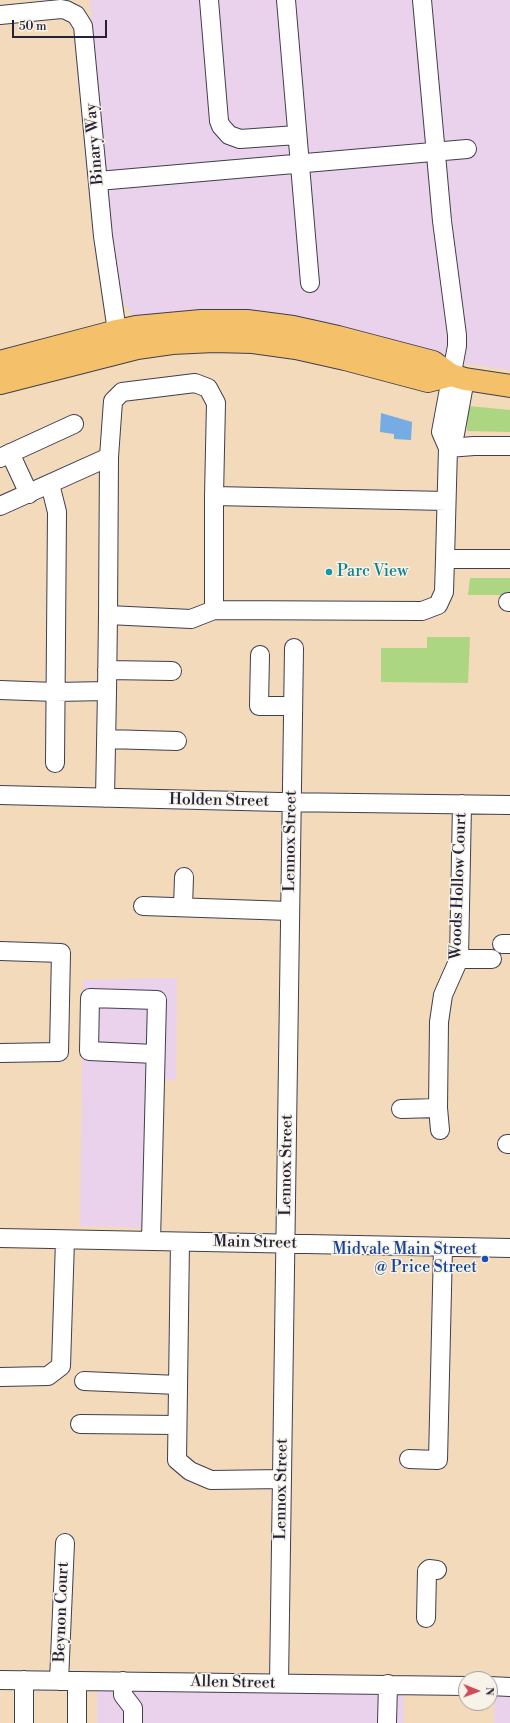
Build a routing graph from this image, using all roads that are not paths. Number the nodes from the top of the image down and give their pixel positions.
1 (209, 0) edge
2 (286, 0) edge
3 (422, 0) edge
4 (0, 15) edge
5 (297, 134) junction
6 (468, 149) dead end
7 (436, 152) junction
8 (300, 163) junction
9 (98, 181) junction
10 (310, 283) dead end
11 (118, 341) junction
12 (0, 362) edge
13 (458, 377) junction
14 (0, 383) edge
15 (510, 386) edge
16 (74, 424) dead end
17 (510, 446) edge
18 (448, 448) junction
19 (5, 455) edge
20 (109, 457) junction
21 (50, 484) junction
22 (29, 494) junction
23 (214, 496) junction
24 (446, 501) junction
25 (0, 506) edge
26 (445, 559) junction
27 (510, 559) edge
28 (214, 610) junction
29 (108, 615) junction
30 (294, 648) dead end
31 (260, 655) dead end
32 (108, 670) junction
33 (172, 671) dead end
34 (0, 690) edge
35 (107, 691) junction
36 (55, 692) junction
37 (293, 706) junction
38 (106, 739) junction
39 (177, 740) dead end
40 (55, 763) dead end
41 (0, 795) edge
42 (105, 798) junction
43 (292, 802) junction
44 (462, 804) junction
45 (510, 805) edge
46 (184, 877) dead end
47 (143, 906) dead end
48 (183, 907) junction
49 (290, 911) junction
50 (0, 951) edge
51 (459, 959) junction
52 (492, 959) dead end
53 (0, 1053) edge
54 (155, 1054) junction
55 (401, 1108) dead end
56 (438, 1108) junction
57 (440, 1130) dead end
58 (0, 1238) edge
59 (65, 1240) junction
60 (151, 1241) junction
61 (180, 1242) junction
62 (286, 1244) junction
63 (443, 1247) junction
64 (510, 1248) edge
65 (0, 1377) edge
66 (84, 1381) dead end
67 (178, 1385) junction
68 (80, 1424) dead end
69 (177, 1425) junction
70 (408, 1459) dead end
71 (282, 1479) junction
72 (65, 1543) dead end
73 (437, 1570) dead end
74 (426, 1618) dead end
75 (0, 1680) edge
76 (24, 1680) junction
77 (68, 1681) junction
78 (123, 1681) junction
79 (279, 1683) junction
80 (388, 1684) junction
81 (458, 1686) edge
82 (498, 1686) edge
83 (510, 1687) edge
84 (24, 1723) edge
85 (77, 1723) edge
86 (133, 1723) edge
87 (386, 1723) edge

1 - 5 street
2 - 5 street
3 - 7 street
4 - 9 street, Binary Way
5 - 8 street
6 - 7 street
7 - 8 street
7 - 13 street
8 - 9 street
8 - 10 street
9 - 11 street, Binary Way
11 - 12 main road
11 - 13 main road
11 - 14 main road
13 - 15 main road
13 - 18 street
16 - 19 street
17 - 18 street
18 - 24 street
19 - 22 street
20 - 21 street
20 - 23 street
20 - 29 street
21 - 22 street
21 - 36 street
22 - 25 street
23 - 24 street
23 - 28 street
24 - 26 street
26 - 27 street
26 - 28 street
28 - 29 street
29 - 32 street
30 - 37 street, Lennox Street
31 - 37 street
32 - 33 street
32 - 35 street
34 - 36 street
35 - 36 street
35 - 38 street
36 - 40 street
37 - 43 street, Lennox Street
38 - 39 street
38 - 42 street
41 - 42 street, Holden Street
42 - 43 street, Holden Street
43 - 44 street, Holden Street
43 - 49 street, Lennox Street
44 - 45 street, Holden Street
44 - 51 street, Woods Hollow Court
46 - 48 street
47 - 48 street
48 - 49 street
49 - 62 street, Lennox Street
50 - 53 street
51 - 52 street
51 - 56 street, Woods Hollow Court
54 - 54 street
54 - 60 street
55 - 56 street
56 - 57 street, Woods Hollow Court
58 - 59 street, Main Street
59 - 60 street, Main Street
59 - 65 street
60 - 61 street, Main Street
61 - 62 street, Main Street
61 - 67 street
62 - 63 street, Main Street
62 - 71 street, Lennox Street
63 - 64 street, Main Street
63 - 70 street
66 - 67 street
67 - 69 street
68 - 69 street
69 - 71 street
71 - 79 street, Lennox Street
72 - 77 street, Beynon Court
73 - 74 street
75 - 76 street, Allen Street
76 - 77 street, Allen Street
76 - 84 street
77 - 78 street, Allen Street
77 - 85 street, Beynon Court
78 - 79 street, Allen Street
78 - 86 street
79 - 80 street, Allen Street
80 - 81 street, Allen Street
80 - 87 street
82 - 83 street

